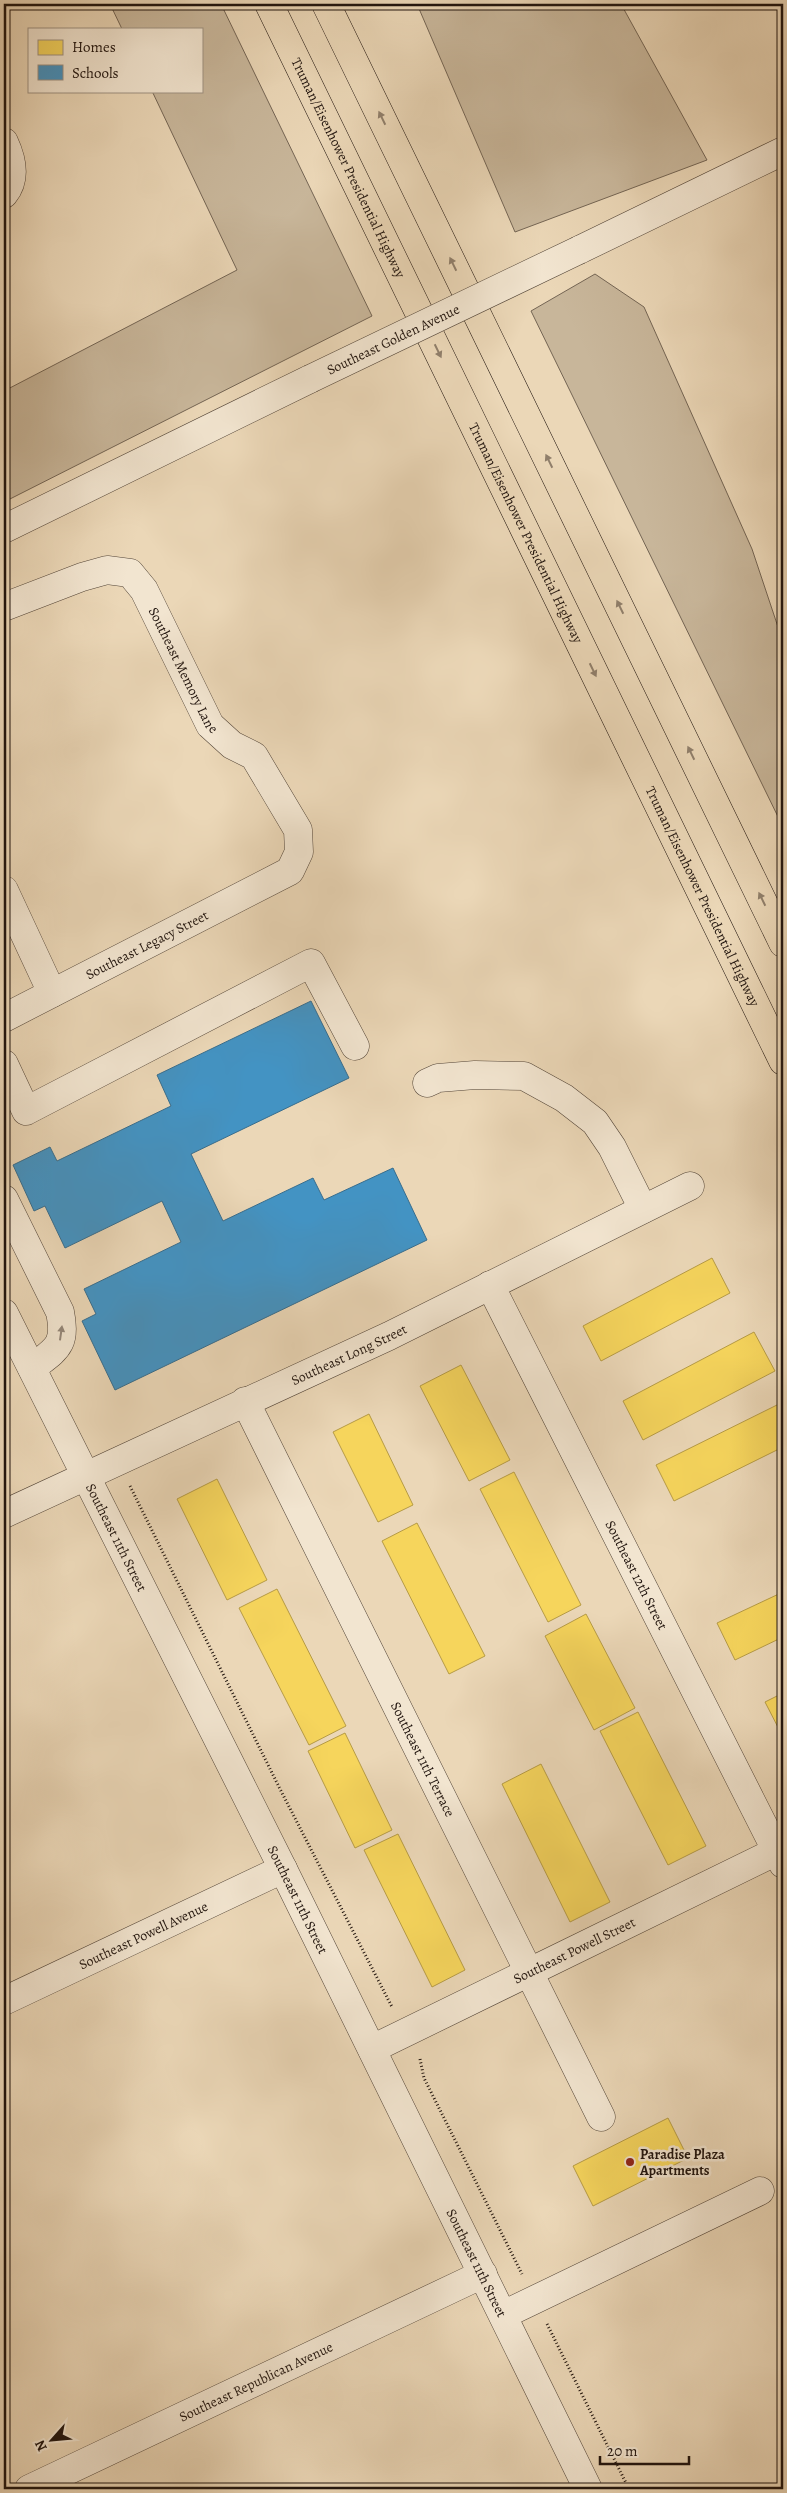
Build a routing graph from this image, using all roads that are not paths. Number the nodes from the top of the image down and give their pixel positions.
1 (269, 4) edge
2 (326, 4) edge
3 (4, 142) edge
4 (783, 152) edge
5 (4, 194) edge
6 (4, 529) edge
7 (4, 607) edge
8 (290, 871) joint
9 (4, 890) edge
10 (783, 943) edge
11 (52, 993) junction
12 (761, 1015) junction
13 (4, 1018) edge
14 (355, 1046) dead end
15 (783, 1061) edge
16 (4, 1064) edge
17 (783, 1079) edge
18 (427, 1083) dead end
19 (690, 1186) dead end
20 (4, 1198) edge
21 (643, 1209) junction
22 (490, 1285) junction
23 (4, 1313) edge
24 (32, 1368) junction
25 (245, 1401) junction
26 (87, 1477) junction
27 (4, 1514) edge
28 (780, 1857) edge
29 (283, 1868) junction
30 (529, 1972) junction
31 (4, 2001) edge
32 (372, 2049) junction
33 (602, 2117) dead end
34 (760, 2191) dead end
35 (483, 2274) junction
36 (503, 2315) junction
37 (29, 2489) edge
38 (588, 2489) edge

1 -> 12 highway, Truman/Eisenhower Presidential Highway
10 -> 2 highway
3 - 5 street
4 - 6 street, Southeast Golden Avenue, bridge
7 - 8 street, Southeast Memory Lane
8 - 11 street, Southeast Legacy Street
9 - 11 street
11 - 13 street, Southeast Legacy Street
12 - 15 highway, Truman/Eisenhower Presidential Highway
12 - 17 highway
14 - 16 street
18 - 21 street
19 - 21 street, Southeast Long Street
24 -> 20 street
21 - 22 street, Southeast Long Street
22 - 25 street, Southeast Long Street
22 - 28 street, Southeast 12th Street
23 - 24 street, Southeast 11th Street
24 - 26 street, Southeast 11th Street
25 - 26 street, Southeast Long Street
25 - 30 street, Southeast 11th Terrace
26 - 27 street, Southeast Long Street
26 - 29 street, Southeast 11th Street
28 - 30 street, Southeast Powell Street
29 - 31 street, Southeast Powell Avenue
29 - 32 street, Southeast 11th Street
30 - 32 street, Southeast Powell Street
30 - 33 street, Southeast 11th Terrace
32 - 35 street, Southeast 11th Street
34 - 36 street
35 - 36 street, Southeast 11th Street
35 - 37 street, Southeast Republican Avenue
36 - 38 street, Southeast 11th Street

